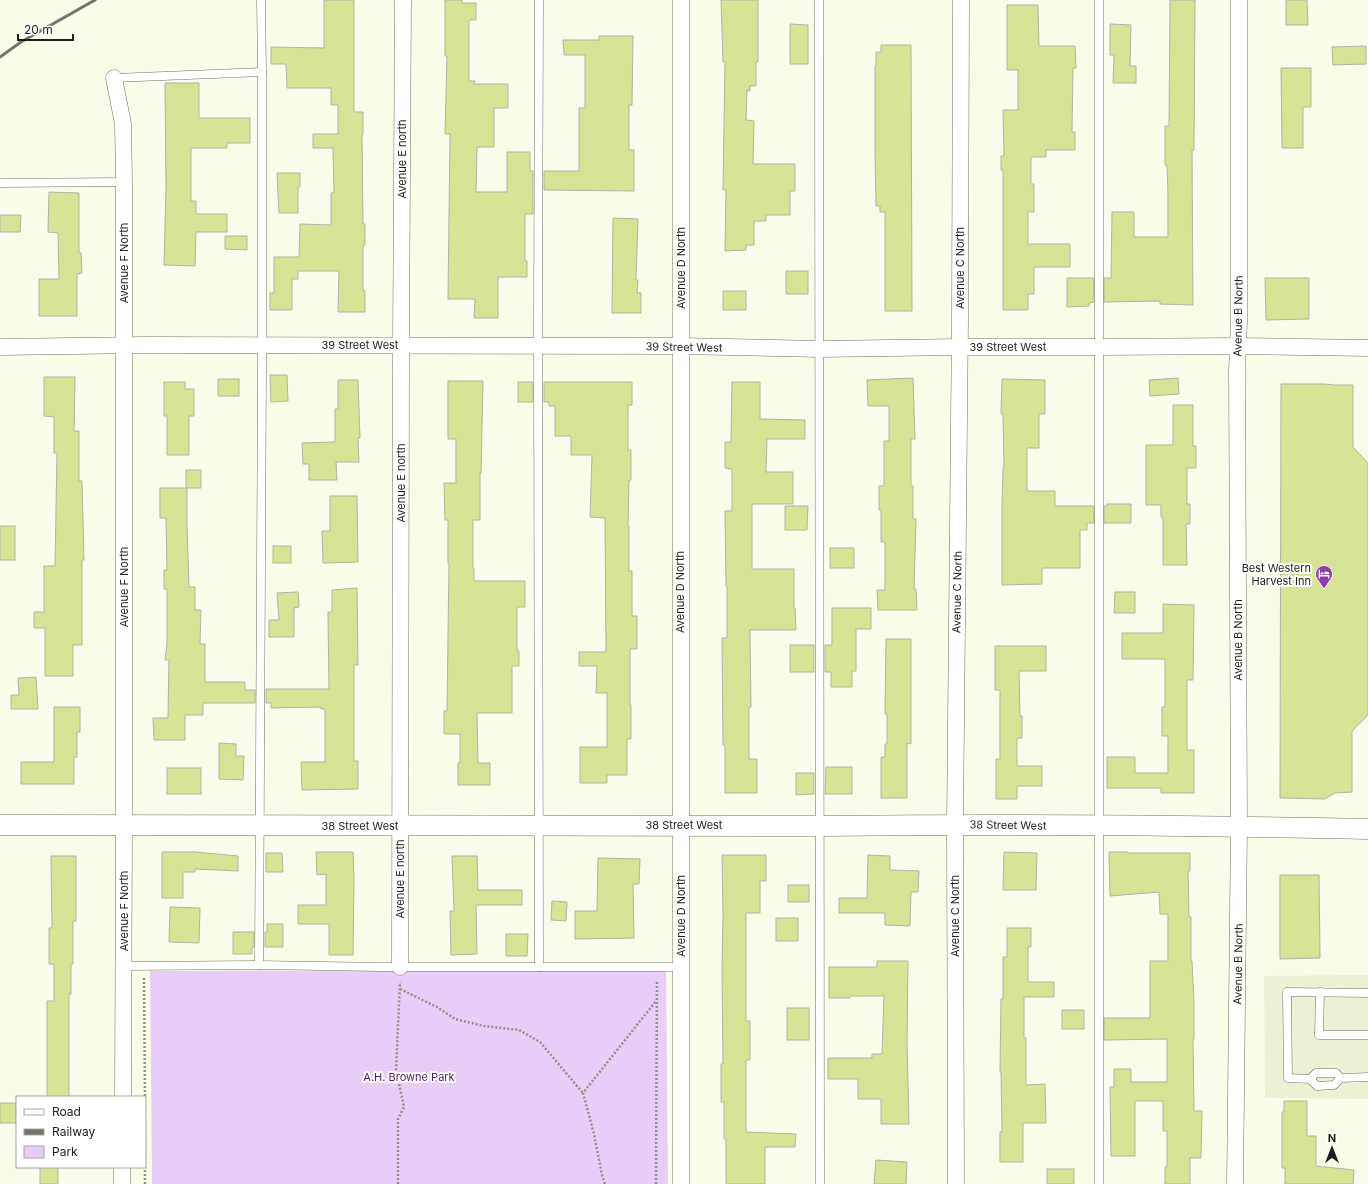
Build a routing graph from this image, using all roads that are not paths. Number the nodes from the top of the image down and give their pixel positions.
1 (261, 0) edge
2 (403, 0) edge
3 (539, 0) edge
4 (681, 0) edge
5 (819, 0) edge
6 (961, 0) edge
7 (1099, 0) edge
8 (1239, 0) edge
9 (262, 72) junction
10 (114, 78) joint
11 (124, 182) junction
12 (0, 183) edge
13 (124, 345) junction
14 (401, 345) junction
15 (262, 346) junction
16 (538, 346) junction
17 (680, 346) junction
18 (1238, 346) junction
19 (0, 347) edge
20 (960, 347) junction
21 (1099, 347) junction
22 (1368, 348) edge
23 (820, 349) junction
24 (955, 824) junction
25 (0, 825) edge
26 (539, 825) junction
27 (681, 825) junction
28 (124, 826) junction
29 (259, 826) junction
30 (400, 826) junction
31 (819, 826) junction
32 (1099, 826) junction
33 (1239, 826) junction
34 (1368, 829) edge
35 (259, 965) junction
36 (124, 966) junction
37 (400, 967) junction
38 (539, 967) junction
39 (681, 967) junction
40 (1320, 992) junction
41 (1368, 993) edge
42 (1368, 1035) edge
43 (1368, 1077) edge
44 (1341, 1078) junction
45 (1310, 1079) junction
46 (123, 1096) edge
47 (122, 1168) edge
48 (122, 1184) edge
49 (681, 1184) edge
50 (820, 1184) edge
51 (956, 1184) edge
52 (1099, 1184) edge
53 (1235, 1184) edge

1 - 9 lane
2 - 14 street, Avenue E north
3 - 16 lane
4 - 17 street, Avenue D North
5 - 23 lane
6 - 20 street, Avenue C North
7 - 21 lane
8 - 18 street, Avenue B North
9 - 10 lane
9 - 15 lane
10 - 11 street, Avenue F North
11 - 12 lane
11 - 13 street, Avenue F North
13 - 15 street, 39 Street West
13 - 19 street, 39 Street West
13 - 28 street, Avenue F North
14 - 15 street, 39 Street West
14 - 16 street, 39 Street West
14 - 30 street, Avenue E north
15 - 29 lane
16 - 17 street, 39 Street West
16 - 26 lane
17 - 23 street, 39 Street West
17 - 27 street, Avenue D North
18 - 21 street, 39 Street West
18 - 22 street, 39 Street West
18 - 33 street, Avenue B North
20 - 21 street, 39 Street West
20 - 23 street, 39 Street West
20 - 24 street, Avenue C North
21 - 32 lane
23 - 31 lane
24 - 31 street, 38 Street West
24 - 32 street, 38 Street West
24 - 51 street, Avenue C North
25 - 28 street, 38 Street West
26 - 27 street, 38 Street West
26 - 30 street, 38 Street West
26 - 38 lane
27 - 31 street, 38 Street West
27 - 39 street, Avenue D North
28 - 29 street, 38 Street West
28 - 36 street, Avenue F North
29 - 30 street, 38 Street West
29 - 35 lane
30 - 37 street, Avenue E north
31 - 50 lane
32 - 33 street, 38 Street West
32 - 52 lane
33 - 34 street, 38 Street West
33 - 53 street, Avenue B North
35 - 36 lane
35 - 37 lane
36 - 46 street, Avenue F North
37 - 38 lane
38 - 39 lane
39 - 49 street, Avenue D North
40 - 41 lane
40 - 42 lane
40 - 45 lane
43 - 44 lane
44 - 45 lane
44 - 45 lane
47 - 48 street

